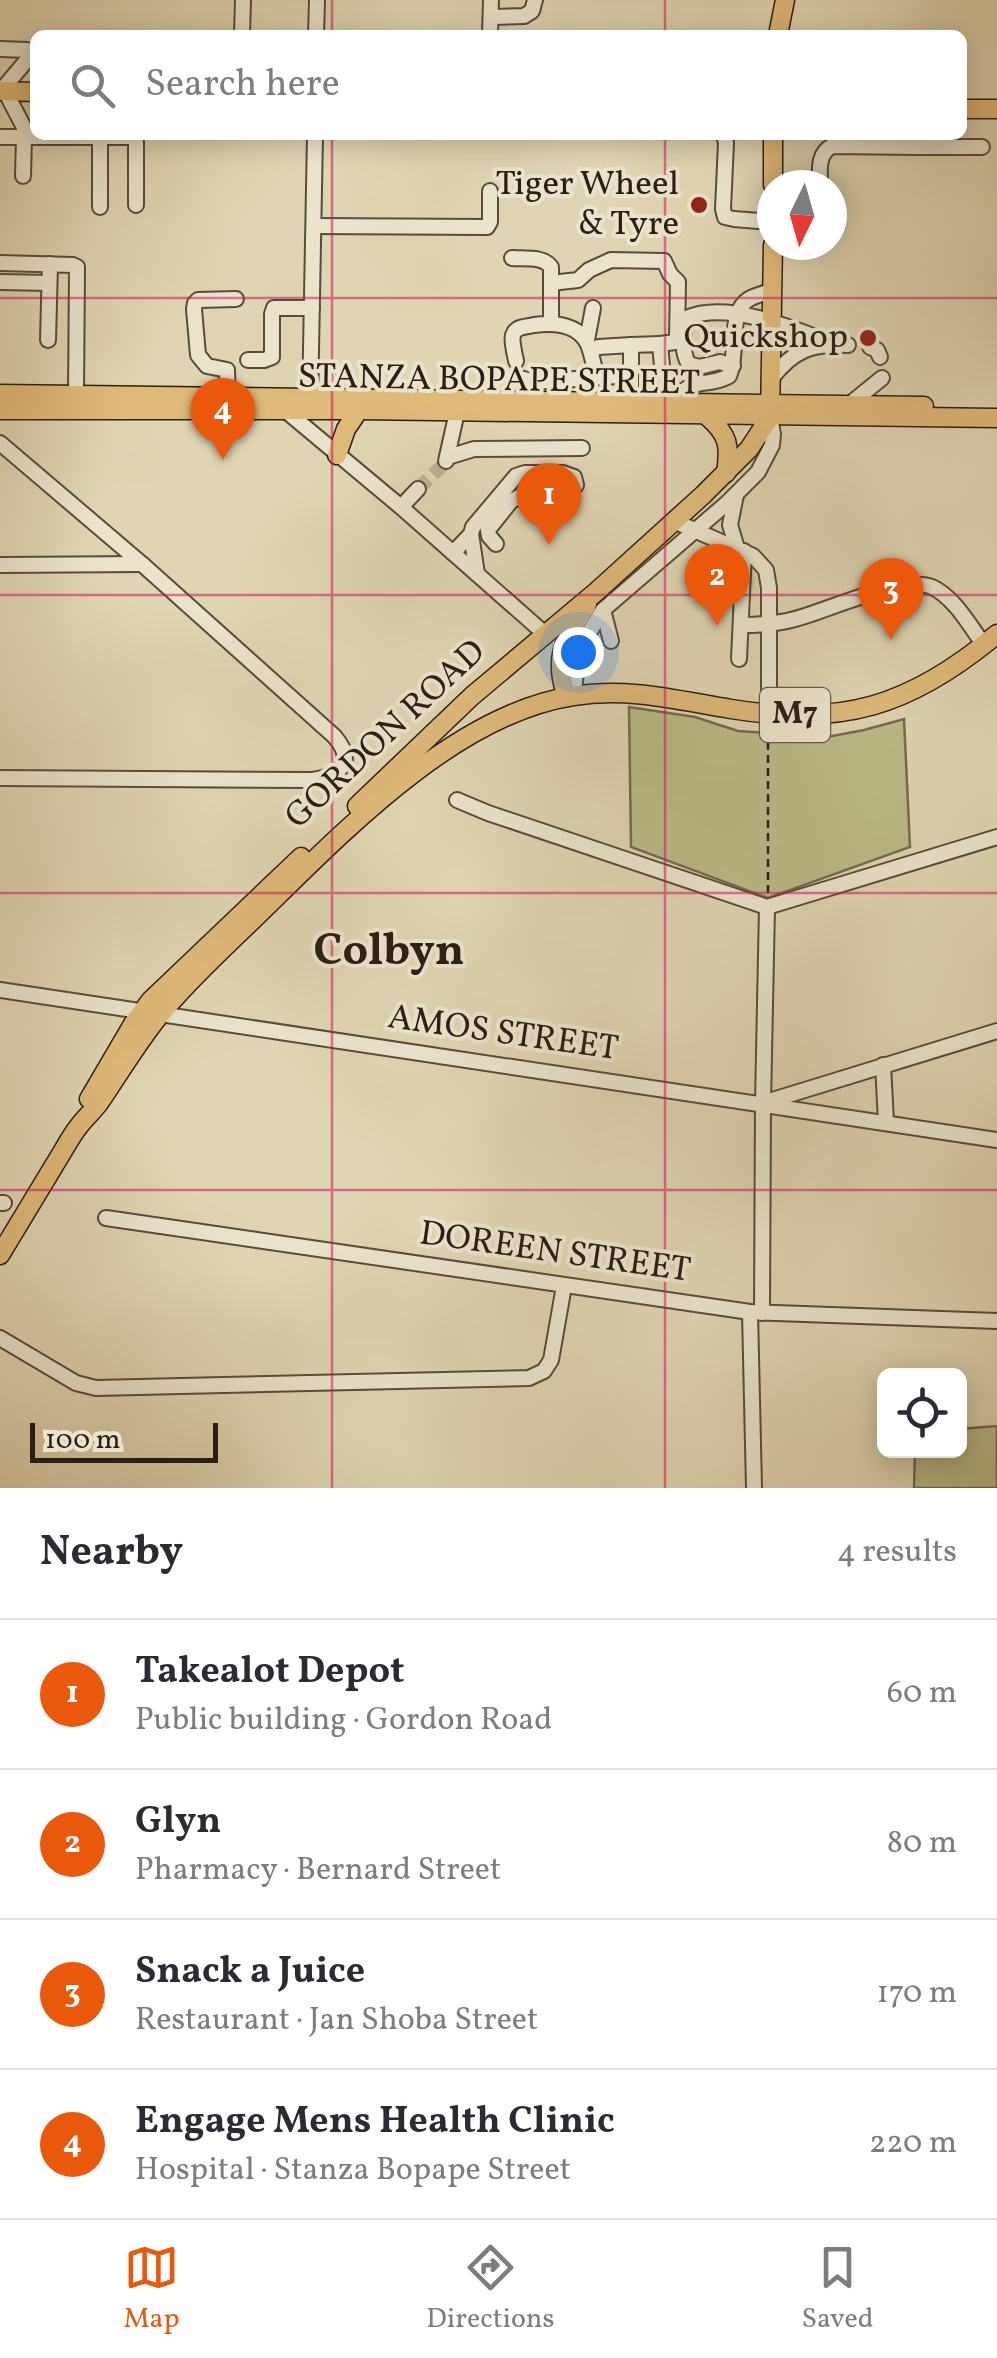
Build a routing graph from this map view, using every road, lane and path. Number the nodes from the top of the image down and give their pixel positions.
1 (242, 0) edge
2 (316, 0) edge
3 (491, 0) edge
4 (534, 0) edge
5 (785, 0) edge
6 (491, 17) junction
7 (242, 30) edge
8 (316, 30) edge
9 (490, 30) edge
10 (779, 30) edge
11 (0, 49) edge
12 (1, 91) edge
13 (30, 92) edge
14 (967, 109) edge
15 (997, 109) edge
16 (0, 137) edge
17 (26, 137) junction
18 (30, 137) edge
19 (100, 140) edge
20 (134, 140) edge
21 (315, 140) edge
22 (725, 140) edge
23 (773, 140) edge
24 (917, 141) edge
25 (982, 147) dead end
26 (773, 170) edge
27 (820, 170) edge
28 (23, 176) dead end
29 (490, 191) dead end
30 (136, 205) dead end
31 (100, 207) dead end
32 (757, 221) edge
33 (314, 226) junction
34 (512, 258) dead end
35 (773, 260) edge
36 (0, 263) edge
37 (50, 264) junction
38 (0, 282) edge
39 (49, 283) junction
40 (551, 283) junction
41 (772, 291) junction
42 (236, 299) dead end
43 (312, 308) junction
44 (593, 308) dead end
45 (736, 313) junction
46 (772, 321) junction
47 (550, 323) junction
48 (48, 340) dead end
49 (660, 344) junction
50 (589, 345) junction
51 (631, 345) junction
52 (248, 360) dead end
53 (516, 360) dead end
54 (662, 366) dead end
55 (733, 366) junction
56 (631, 376) junction
57 (598, 377) junction
58 (524, 379) dead end
59 (771, 379) junction
60 (76, 395) junction
61 (228, 398) junction
62 (631, 401) junction
63 (674, 401) junction
64 (310, 404) junction
65 (850, 404) junction
66 (898, 405) junction
67 (2, 407) edge
68 (997, 407) edge
69 (359, 410) junction
70 (771, 410) junction
71 (286, 411) junction
72 (456, 412) junction
73 (707, 416) junction
74 (997, 418) edge
75 (0, 442) edge
76 (582, 448) dead end
77 (337, 454) junction
78 (726, 473) junction
79 (418, 489) tunnel mouth
80 (736, 494) junction
81 (401, 507) junction
82 (674, 521) junction
83 (694, 532) junction
84 (471, 534) junction
85 (496, 544) dead end
86 (741, 550) junction
87 (453, 553) junction
88 (142, 564) junction
89 (0, 565) edge
90 (476, 574) junction
91 (599, 601) junction
92 (741, 625) junction
93 (768, 626) junction
94 (588, 632) junction
95 (545, 634) junction
96 (991, 640) edge
97 (739, 659) dead end
98 (571, 696) junction
99 (453, 714) junction
100 (509, 714) junction
101 (768, 714) junction
102 (0, 778) edge
103 (457, 800) dead end
104 (997, 837) edge
105 (767, 907) junction
106 (0, 990) edge
107 (152, 1013) junction
108 (997, 1030) edge
109 (882, 1066) junction
110 (854, 1077) junction
111 (763, 1103) junction
112 (819, 1112) junction
113 (886, 1122) junction
114 (997, 1140) edge
115 (106, 1218) dead end
116 (0, 1255) edge
117 (564, 1286) junction
118 (756, 1313) junction
119 (997, 1322) edge
120 (0, 1338) edge
121 (754, 1488) edge

1 - 7 street
2 - 8 street
3 - 6 street
4 - 6 street
5 - 10 main road
6 - 9 street
11 - 12 street
12 - 13 main road
12 - 17 street
14 - 15 main road
16 - 17 street
17 - 18 street
17 - 28 street
19 - 31 street
20 - 30 street
21 - 33 street
22 - 32 street
23 - 26 main road
24 - 25 street
24 - 27 street
29 - 33 street
33 - 43 street
34 - 40 street
35 - 41 main road, GORDON ROAD
36 - 37 street
37 - 39 street
37 - 60 street
38 - 39 street
39 - 48 street
40 - 47 street
40 - 49 street
41 - 45 street
41 - 46 main road, GORDON ROAD
42 - 61 street
43 - 52 street
43 - 64 street
44 - 50 street
45 - 46 street
45 - 55 street
45 - 55 street
46 - 59 main road, GORDON ROAD
46 - 59 street
47 - 50 street
47 - 53 street
49 - 51 street
49 - 54 street
50 - 51 street
50 - 57 street
51 - 56 street
55 - 63 street
56 - 57 street
56 - 62 street
57 - 58 street
59 - 70 main road, GORDON ROAD
60 - 61 main road, STANZA BOPAPE STREET
60 - 67 main road, STANZA BOPAPE STREET
61 - 64 main road, STANZA BOPAPE STREET
62 - 63 main road, STANZA BOPAPE STREET
62 - 64 main road, STANZA BOPAPE STREET
63 - 70 main road, STANZA BOPAPE STREET
64 - 69 main road, STANZA BOPAPE STREET
64 - 71 main road, STANZA BOPAPE STREET
65 - 66 main road, STANZA BOPAPE STREET
65 - 66 street
65 - 70 main road, STANZA BOPAPE STREET
66 - 68 main road, STANZA BOPAPE STREET
67 - 71 main road, STANZA BOPAPE STREET
69 - 72 main road, STANZA BOPAPE STREET
69 - 77 main road
70 - 73 main road, STANZA BOPAPE STREET
70 - 74 main road, STANZA BOPAPE STREET
70 - 78 main road, GORDON ROAD / M7
70 - 80 street, GORDON ROAD
71 - 77 street
72 - 73 main road, STANZA BOPAPE STREET
72 - 76 street
73 - 78 main road
75 - 88 street
77 - 81 street
78 - 82 main road, GORDON ROAD / M7
79 - 81 street
80 - 83 street, GORDON ROAD
80 - 86 street
81 - 87 street
82 - 83 street
82 - 91 main road, GORDON ROAD / M7
83 - 86 street
83 - 91 street, GORDON ROAD
84 - 85 street
84 - 87 street
84 - 90 street
86 - 92 street
86 - 93 street
87 - 90 street
88 - 89 street
88 - 102 street
90 - 95 street
91 - 94 street, GORDON ROAD
91 - 94 street
91 - 95 main road, GORDON ROAD / M7
91 - 98 main road
92 - 93 street
92 - 97 street
93 - 96 street
93 - 101 street
94 - 98 street, GORDON ROAD
95 - 99 main road, GORDON ROAD / M7
96 - 101 main road, M7
98 - 100 main road, M7
98 - 101 main road, M7
99 - 100 main road
99 - 107 main road, GORDON ROAD / M7
100 - 107 main road, GORDON ROAD / M7
101 - 105 path
103 - 105 street
104 - 105 street
105 - 111 street
106 - 107 street, AMOS STREET
107 - 111 street, AMOS STREET
107 - 116 main road, GORDON ROAD / M7
108 - 109 street
109 - 110 street
109 - 113 street
110 - 111 street
110 - 112 street
111 - 112 street, AMOS STREET
111 - 118 street
112 - 113 street, AMOS STREET
113 - 114 street, AMOS STREET
115 - 117 street, DOREEN STREET
117 - 118 street, DOREEN STREET
117 - 120 street
118 - 119 street, DOREEN STREET
118 - 121 street

